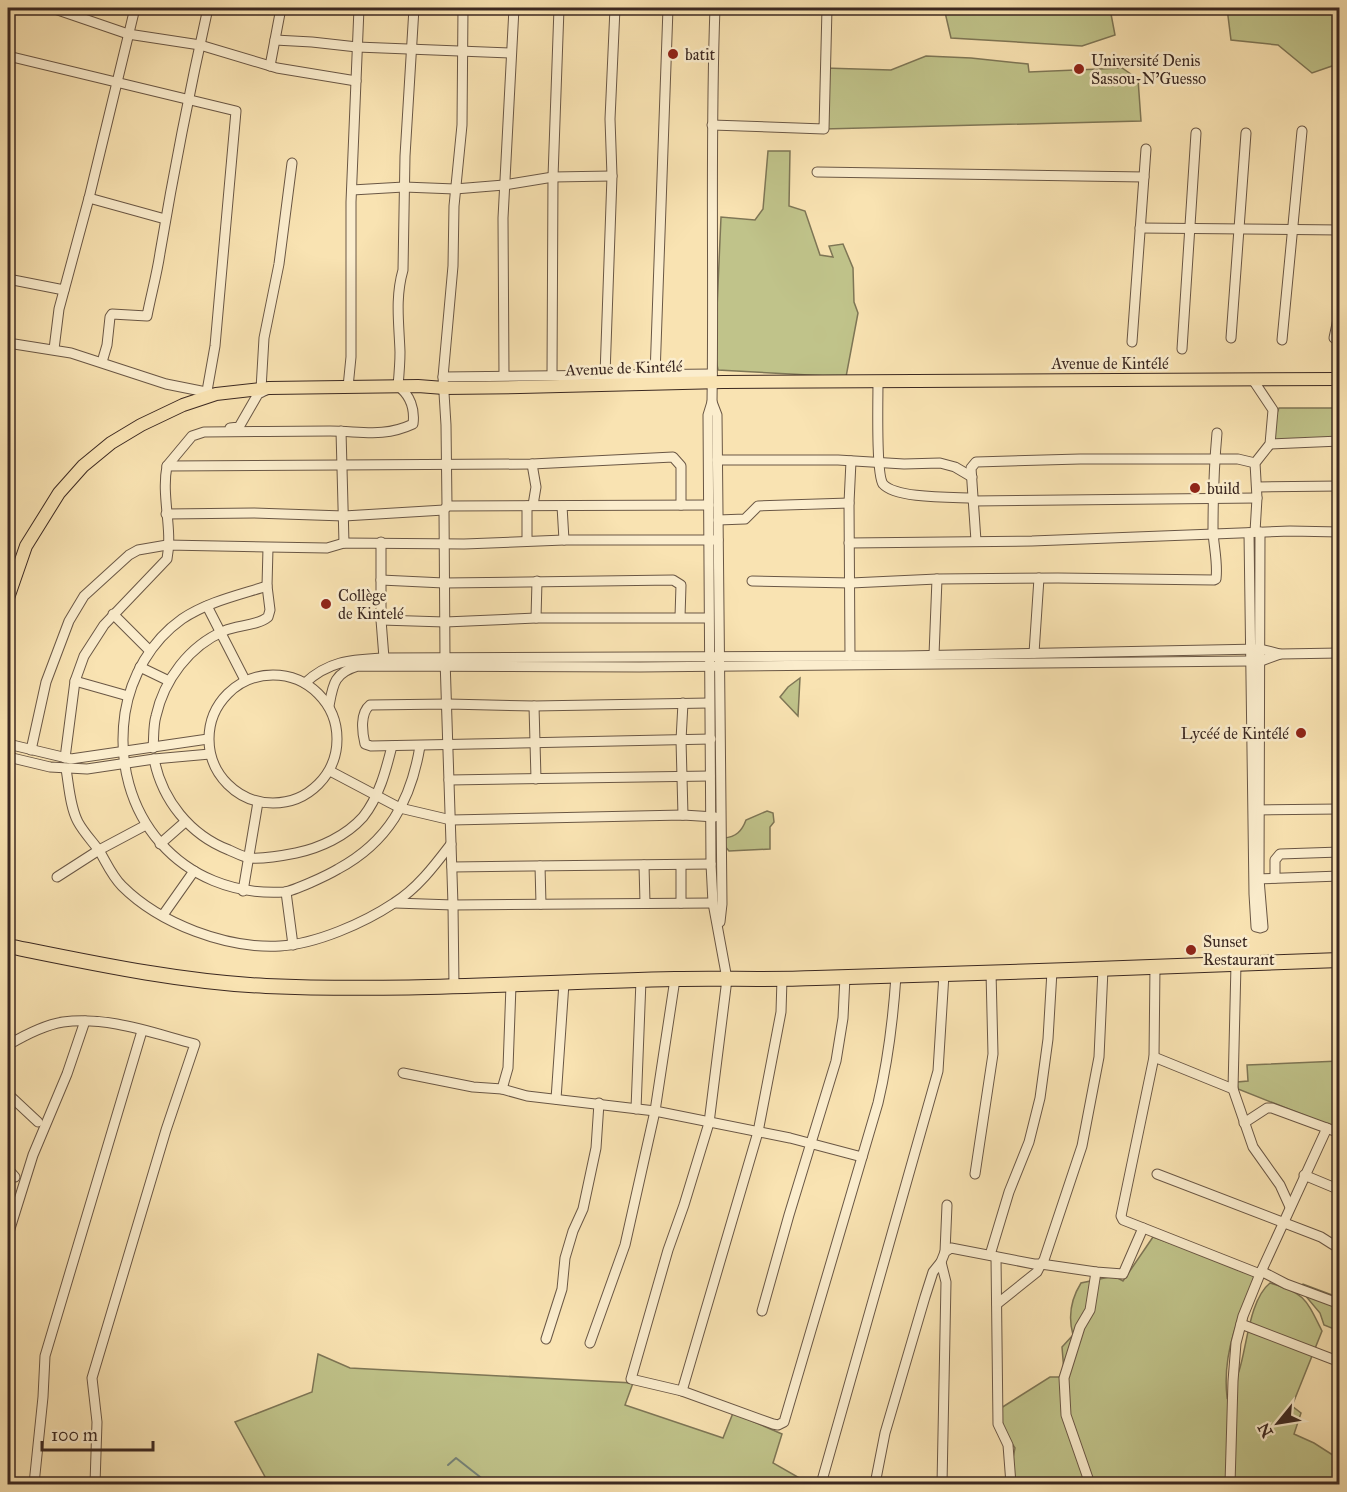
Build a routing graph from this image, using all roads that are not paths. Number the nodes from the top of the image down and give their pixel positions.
1 (52, 8) edge
2 (135, 8) edge
3 (208, 8) edge
4 (281, 8) edge
5 (359, 8) edge
6 (414, 8) edge
7 (463, 8) edge
8 (514, 8) edge
9 (559, 8) edge
10 (615, 8) edge
11 (668, 8) edge
12 (715, 8) edge
13 (827, 8) edge
14 (128, 34) junction
15 (275, 40) junction
16 (200, 45) junction
17 (357, 47) junction
18 (412, 48) junction
19 (462, 50) junction
20 (511, 53) junction
21 (8, 56) edge
22 (270, 66) junction
23 (356, 81) junction
24 (116, 84) junction
25 (187, 100) junction
26 (712, 125) junction
27 (1302, 131) dead end
28 (1196, 133) dead end
29 (1246, 133) dead end
30 (1146, 149) dead end
31 (292, 163) dead end
32 (817, 172) dead end
33 (612, 176) junction
34 (553, 177) junction
35 (1144, 177) junction
36 (504, 185) junction
37 (404, 187) junction
38 (455, 189) junction
39 (352, 190) junction
40 (89, 198) junction
41 (165, 219) junction
42 (1140, 228) junction
43 (1189, 229) junction
44 (1239, 229) junction
45 (1294, 229) junction
46 (1340, 230) edge
47 (8, 279) edge
48 (64, 290) junction
49 (1340, 310) edge
50 (1334, 338) dead end
51 (1231, 339) dead end
52 (1282, 340) dead end
53 (1132, 342) dead end
54 (8, 343) edge
55 (54, 349) junction
56 (1182, 349) dead end
57 (102, 362) junction
58 (504, 375) junction
59 (552, 375) junction
60 (605, 375) junction
61 (655, 375) junction
62 (712, 378) junction
63 (1340, 379) edge
64 (1253, 380) junction
65 (443, 382) junction
66 (878, 383) junction
67 (398, 386) junction
68 (348, 387) junction
69 (265, 389) junction
70 (212, 393) junction
71 (712, 402) junction
72 (341, 431) junction
73 (204, 432) junction
74 (1217, 433) dead end
75 (1340, 441) edge
76 (1269, 444) junction
77 (1214, 459) junction
78 (717, 460) junction
79 (852, 461) junction
80 (879, 461) junction
81 (1255, 463) junction
82 (446, 464) junction
83 (532, 464) junction
84 (342, 465) junction
85 (167, 466) junction
86 (972, 477) junction
87 (1340, 486) edge
88 (1257, 487) junction
89 (1257, 498) junction
90 (973, 500) junction
91 (1214, 500) junction
92 (849, 503) junction
93 (530, 505) junction
94 (681, 505) junction
95 (709, 505) junction
96 (562, 506) junction
97 (446, 508) junction
98 (166, 514) junction
99 (344, 516) junction
100 (718, 520) junction
101 (1254, 532) junction
102 (1340, 532) edge
103 (1213, 535) junction
104 (564, 540) junction
105 (713, 540) junction
106 (527, 541) junction
107 (976, 541) junction
108 (381, 542) junction
109 (344, 543) junction
110 (446, 543) junction
111 (849, 543) junction
112 (167, 545) junction
113 (268, 548) junction
114 (1039, 578) junction
115 (937, 579) junction
116 (381, 580) junction
117 (537, 581) junction
118 (752, 581) dead end
119 (444, 583) junction
120 (851, 583) junction
121 (267, 586) junction
122 (8, 598) edge
123 (207, 606) junction
124 (113, 614) junction
125 (680, 617) junction
126 (536, 618) junction
127 (708, 618) junction
128 (381, 620) junction
129 (445, 622) junction
130 (221, 632) junction
131 (1255, 649) junction
132 (149, 650) junction
133 (1034, 653) junction
134 (1340, 653) edge
135 (1280, 654) junction
136 (934, 655) junction
137 (850, 656) junction
138 (384, 658) junction
139 (1255, 661) junction
140 (445, 662) junction
141 (714, 662) junction
142 (140, 667) junction
143 (245, 680) junction
144 (75, 681) junction
145 (169, 681) junction
146 (305, 683) junction
147 (128, 696) junction
148 (683, 703) junction
149 (709, 703) junction
150 (448, 704) junction
151 (329, 706) junction
152 (534, 706) junction
153 (711, 739) junction
154 (208, 740) junction
155 (681, 740) junction
156 (449, 743) junction
157 (535, 743) junction
158 (8, 744) edge
159 (392, 746) junction
160 (420, 746) junction
161 (153, 748) junction
162 (31, 750) junction
163 (123, 752) junction
164 (210, 754) junction
165 (8, 756) edge
166 (65, 758) junction
167 (154, 759) junction
168 (124, 764) junction
169 (66, 769) junction
170 (330, 771) junction
171 (710, 776) junction
172 (682, 777) junction
173 (537, 779) junction
174 (450, 780) junction
175 (376, 795) junction
176 (258, 802) junction
177 (400, 808) junction
178 (1340, 809) edge
179 (1256, 810) junction
180 (683, 815) junction
181 (716, 817) junction
182 (451, 820) junction
183 (185, 822) junction
184 (146, 825) junction
185 (160, 844) junction
186 (451, 844) junction
187 (99, 850) junction
188 (1340, 852) edge
189 (249, 858) junction
190 (711, 864) junction
191 (644, 865) junction
192 (681, 865) junction
193 (540, 866) junction
194 (452, 867) junction
195 (194, 871) junction
196 (1340, 876) edge
197 (57, 877) dead end
198 (1275, 878) junction
199 (243, 891) junction
200 (286, 892) junction
201 (395, 903) junction
202 (645, 903) junction
203 (681, 903) junction
204 (713, 903) junction
205 (540, 904) junction
206 (453, 905) junction
207 (163, 915) junction
208 (719, 930) junction
209 (293, 945) junction
210 (8, 946) edge
211 (1340, 960) edge
212 (1236, 964) junction
213 (1155, 967) junction
214 (1103, 969) junction
215 (1052, 971) junction
216 (991, 972) junction
217 (944, 974) junction
218 (896, 976) junction
219 (845, 977) junction
220 (675, 979) junction
221 (728, 979) junction
222 (782, 979) junction
223 (641, 980) junction
224 (564, 983) junction
225 (511, 985) junction
226 (454, 987) junction
227 (85, 1021) junction
228 (142, 1031) junction
229 (8, 1045) edge
230 (1154, 1058) junction
231 (404, 1073) dead end
232 (502, 1089) junction
233 (1233, 1089) junction
234 (8, 1094) edge
235 (555, 1099) junction
236 (599, 1103) junction
237 (636, 1108) junction
238 (655, 1111) junction
239 (38, 1122) dead end
240 (709, 1123) junction
241 (1244, 1123) junction
242 (1327, 1128) junction
243 (758, 1132) junction
244 (1340, 1133) edge
245 (810, 1143) junction
246 (862, 1157) junction
247 (975, 1174) dead end
248 (1157, 1174) dead end
249 (1304, 1175) junction
250 (1340, 1190) edge
251 (947, 1205) dead end
252 (1290, 1207) junction
253 (1282, 1223) junction
254 (1143, 1228) junction
255 (8, 1235) edge
256 (1340, 1249) edge
257 (945, 1252) junction
258 (993, 1256) junction
259 (941, 1263) junction
260 (1041, 1264) junction
261 (1096, 1272) junction
262 (1261, 1272) junction
263 (997, 1304) junction
264 (1340, 1304) edge
265 (762, 1311) dead end
266 (1241, 1324) junction
267 (546, 1339) dead end
268 (590, 1343) dead end
269 (1340, 1362) edge
270 (682, 1391) junction
271 (34, 1485) edge
272 (95, 1485) edge
273 (821, 1485) edge
274 (875, 1485) edge
275 (942, 1485) edge
276 (1011, 1485) edge
277 (1089, 1485) edge
278 (1230, 1485) edge

1 - 14 street
2 - 14 street
3 - 16 street
4 - 15 street
5 - 17 street
6 - 18 street
7 - 19 street
8 - 20 street
9 - 34 street
10 - 33 street
11 - 61 street
12 - 26 street
13 - 26 street
14 - 16 street
14 - 24 street
15 - 17 street
15 - 22 street
16 - 22 street
16 - 25 street
17 - 18 street
17 - 23 street
18 - 19 street
18 - 37 street
19 - 20 street
19 - 38 street
20 - 36 street
21 - 24 street
22 - 23 street
23 - 39 street
24 - 25 street
24 - 40 street
25 - 41 street
25 - 70 street
26 - 62 street
27 - 45 street
28 - 43 street
29 - 44 street
30 - 35 street
31 - 69 street
32 - 35 street
33 - 34 street
33 - 60 street
34 - 36 street
34 - 59 street
35 - 42 street
36 - 38 street
36 - 58 street
37 - 38 street
37 - 39 street
37 - 67 street
38 - 65 street
39 - 68 street
40 - 41 street
40 - 48 street
41 - 57 street
42 - 43 street
42 - 53 street
43 - 44 street
43 - 56 street
44 - 45 street
44 - 51 street
45 - 46 street
45 - 52 street
47 - 48 street
48 - 55 street
49 - 50 street
54 - 55 street
55 - 57 street
57 - 70 street
58 - 59 street
58 - 65 street
59 - 60 street
60 - 61 street
61 - 62 street
62 - 65 main road, Avenue de Kintélé
62 - 66 main road, Avenue de Kintélé
62 - 71 street
63 - 64 main road, Avenue de Kintélé
64 - 66 main road, Avenue de Kintélé
64 - 76 street
65 - 67 main road, Avenue de Kintélé
65 - 82 street
66 - 80 street
67 - 68 main road, Avenue de Kintélé
67 - 72 street
68 - 69 main road, Avenue de Kintélé
69 - 70 main road, Avenue de Kintélé
69 - 73 street
70 - 122 main road, Avenue de Kintélé
71 - 78 street
71 - 95 street
72 - 73 street
72 - 84 street
73 - 85 street
74 - 77 street
75 - 76 street
76 - 81 street
77 - 81 street
77 - 86 street
77 - 91 street
78 - 79 street
78 - 100 street
79 - 80 street
79 - 92 street
80 - 86 street
80 - 90 street
81 - 88 street
82 - 83 street
82 - 84 street
82 - 97 street
83 - 93 street
83 - 94 street
84 - 85 street
84 - 99 street
85 - 98 street
86 - 90 street
87 - 88 street
88 - 89 street
89 - 91 street
89 - 101 street
90 - 91 street
90 - 107 street
91 - 103 street
92 - 100 street
92 - 111 street
93 - 96 street
93 - 97 street
93 - 106 street
94 - 95 street
94 - 96 street
95 - 105 street
96 - 104 street
97 - 99 street
97 - 110 street
98 - 99 street
98 - 112 street
99 - 109 street
100 - 105 street
101 - 102 street
101 - 103 street
101 - 131 street
103 - 107 street
103 - 114 street
104 - 105 street
104 - 106 street
105 - 127 street
105 - 141 street
106 - 110 street
107 - 111 street
108 - 109 street
108 - 110 street
108 - 116 street
109 - 113 street
110 - 119 street
111 - 120 street
112 - 113 street
112 - 124 street
112 - 162 street
113 - 121 street
114 - 115 street
114 - 133 street
115 - 120 street
115 - 136 street
116 - 119 street
116 - 128 street
117 - 119 street
117 - 125 street
117 - 126 street
118 - 120 street
119 - 129 street
120 - 137 street
121 - 123 street
121 - 130 street
123 - 130 street
123 - 132 street
124 - 132 street
124 - 144 street
125 - 126 street
125 - 127 street
126 - 129 street
127 - 141 street
128 - 129 street
128 - 138 street
129 - 140 street
130 - 143 street
130 - 145 street
131 - 133 street
131 - 135 street
131 - 139 street
132 - 142 street
133 - 136 street
134 - 135 street
135 - 139 street
136 - 137 street
137 - 141 street
138 - 140 street
138 - 146 street
139 - 141 street
139 - 179 street
140 - 141 street
140 - 150 street
140 - 151 street
141 - 149 street
141 - 181 street
142 - 145 street
142 - 147 street
143 - 146 street
143 - 154 street
144 - 147 street
144 - 166 street
145 - 161 street
146 - 151 street
147 - 163 street
148 - 149 street
148 - 152 street
148 - 155 street
149 - 153 street
150 - 152 street
150 - 156 street
150 - 159 street
151 - 170 street
152 - 157 street
153 - 155 street
153 - 171 street
154 - 161 street
154 - 164 street
155 - 157 street
155 - 172 street
156 - 157 street
156 - 160 street
156 - 174 street
157 - 173 street
158 - 162 street
159 - 160 street
159 - 175 street
160 - 177 street
161 - 163 street
162 - 166 street
163 - 166 street
163 - 168 street
164 - 167 street
164 - 176 street
165 - 169 street
167 - 168 street
167 - 183 street
168 - 169 street
168 - 184 street
169 - 187 street
170 - 175 street
170 - 176 street
171 - 172 street
171 - 181 street
172 - 173 street
172 - 180 street
173 - 174 street
174 - 182 street
175 - 177 street
175 - 189 street
176 - 189 street
177 - 182 street
177 - 200 street
178 - 179 street
179 - 198 street
180 - 181 street
180 - 182 street
181 - 190 street
181 - 208 street
182 - 186 street
183 - 185 street
183 - 189 street
184 - 185 street
184 - 187 street
185 - 195 street
186 - 194 street
186 - 201 street
187 - 197 street
187 - 207 street
188 - 198 street
189 - 199 street
190 - 192 street
190 - 204 street
191 - 192 street
191 - 193 street
191 - 202 street
192 - 203 street
193 - 194 street
193 - 205 street
194 - 206 street
195 - 199 street
195 - 207 street
196 - 198 street
199 - 200 street
200 - 209 street
201 - 206 street
201 - 209 street
202 - 203 street
202 - 205 street
203 - 204 street
204 - 208 street
205 - 206 street
206 - 226 street
207 - 209 street
208 - 221 street
210 - 226 highway
211 - 212 highway
212 - 213 highway
212 - 233 street
213 - 214 highway
213 - 230 street
214 - 215 highway
214 - 260 street
215 - 216 highway
215 - 258 street
216 - 217 highway
216 - 247 street
217 - 218 highway
217 - 273 street
218 - 219 highway
218 - 246 street
219 - 222 highway
219 - 245 street
220 - 221 highway
220 - 223 highway
220 - 238 street
221 - 222 highway
221 - 240 street
222 - 243 street
223 - 224 highway
223 - 237 street
224 - 225 highway
224 - 235 street
225 - 226 highway
225 - 232 street
227 - 228 street
227 - 229 street
227 - 255 street
228 - 271 street
228 - 272 street
230 - 233 street
230 - 254 street
231 - 232 street
232 - 235 street
233 - 241 street
234 - 239 street
235 - 236 street
236 - 237 street
236 - 267 street
237 - 238 street
238 - 240 street
238 - 268 street
240 - 243 street
240 - 270 street
241 - 242 street
241 - 252 street
242 - 244 street
242 - 249 street
243 - 245 street
243 - 270 street
245 - 246 street
245 - 265 street
246 - 270 street
248 - 253 street
249 - 250 street
249 - 252 street
251 - 257 street
252 - 253 street
253 - 256 street
253 - 262 street
254 - 261 street
254 - 262 street
257 - 258 street
257 - 259 street
258 - 260 street
258 - 263 street
259 - 274 street
259 - 275 street
260 - 261 street
260 - 263 street
261 - 277 street
262 - 264 street
262 - 266 street
263 - 276 street
266 - 269 street
266 - 278 street

